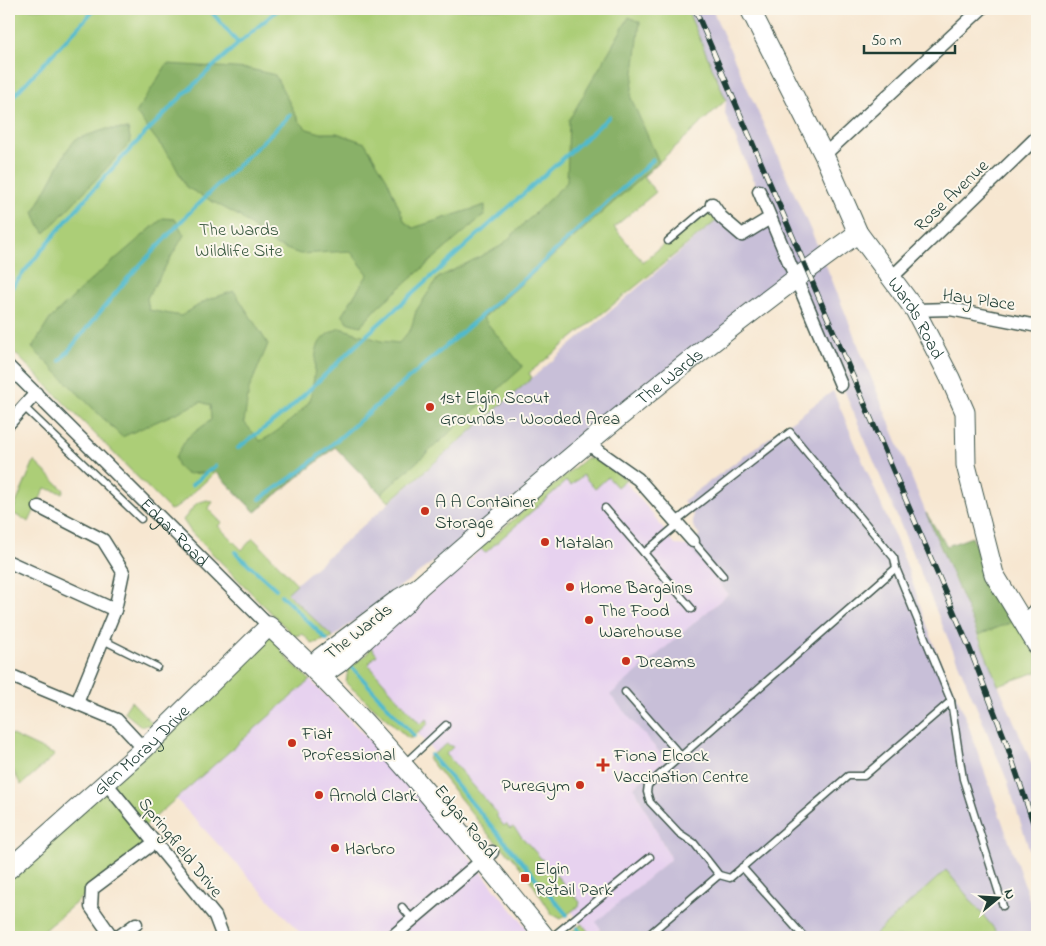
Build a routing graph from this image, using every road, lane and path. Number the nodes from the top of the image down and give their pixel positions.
1 (750, 9) edge
2 (982, 9) edge
3 (1037, 137) edge
4 (824, 155) junction
5 (759, 191) joint
6 (712, 204) joint
7 (770, 218) joint
8 (858, 233) junction
9 (668, 242) dead end
10 (797, 277) junction
11 (890, 278) junction
12 (915, 310) junction
13 (1035, 323) edge
14 (9, 368) edge
15 (841, 385) dead end
16 (36, 394) junction
17 (23, 406) junction
18 (9, 423) edge
19 (587, 443) junction
20 (39, 507) dead end
21 (605, 508) dead end
22 (141, 519) dead end
23 (677, 522) junction
24 (693, 541) joint
25 (644, 553) junction
26 (9, 562) edge
27 (896, 568) junction
28 (723, 576) dead end
29 (692, 609) dead end
30 (1037, 609) edge
31 (115, 610) junction
32 (1023, 622) junction
33 (269, 626) junction
34 (103, 640) junction
35 (1037, 644) edge
36 (319, 664) junction
37 (157, 666) dead end
38 (9, 675) edge
39 (625, 692) dead end
40 (951, 701) junction
41 (77, 703) junction
42 (446, 725) dead end
43 (144, 748) junction
44 (681, 756) junction
45 (409, 760) junction
46 (106, 783) junction
47 (155, 842) junction
48 (487, 856) junction
49 (650, 857) dead end
50 (742, 867) junction
51 (9, 868) edge
52 (719, 874) junction
53 (1003, 906) dead end
54 (402, 907) dead end
55 (136, 924) dead end
56 (407, 928) edge
57 (553, 936) edge
58 (112, 937) edge
59 (118, 937) edge
60 (223, 937) edge
61 (392, 937) edge
62 (646, 937) edge
63 (804, 937) edge

1 - 4 street, Wards Road
2 - 4 street
3 - 11 street, Rose Avenue
4 - 8 street, Wards Road
5 - 7 lane
5 - 10 street
6 - 7 street
6 - 9 lane
8 - 10 street, The Wards
8 - 11 street, Wards Road
10 - 15 street
10 - 19 street, The Wards
11 - 12 street, Wards Road
12 - 13 street, Hay Place
12 - 32 street, Wards Road
14 - 16 street, Edgar Road
16 - 17 street
16 - 33 street, Edgar Road
17 - 18 street
17 - 22 lane
19 - 23 street
19 - 36 street, The Wards
20 - 31 street
21 - 25 lane
23 - 24 street
23 - 25 lane
23 - 27 lane
24 - 28 lane
25 - 29 lane
26 - 31 street
27 - 40 lane
27 - 44 lane
30 - 32 street
31 - 34 street
32 - 35 street, Wards Road
33 - 36 street, Edgar Road
33 - 43 street, Glen Moray Drive
34 - 37 lane
34 - 41 street
36 - 45 street, Edgar Road
38 - 41 street
39 - 44 lane
40 - 50 lane
40 - 53 lane
41 - 43 street
42 - 45 lane
43 - 46 street, Glen Moray Drive
44 - 52 lane
45 - 48 street, Edgar Road
46 - 47 street, Springfield Drive
46 - 51 street, Glen Moray Drive
47 - 58 street
47 - 60 street, Springfield Drive
48 - 56 street
48 - 57 street, Edgar Road
49 - 57 lane
50 - 52 lane
50 - 63 lane
52 - 62 lane
54 - 56 lane
55 - 59 street
56 - 61 street

